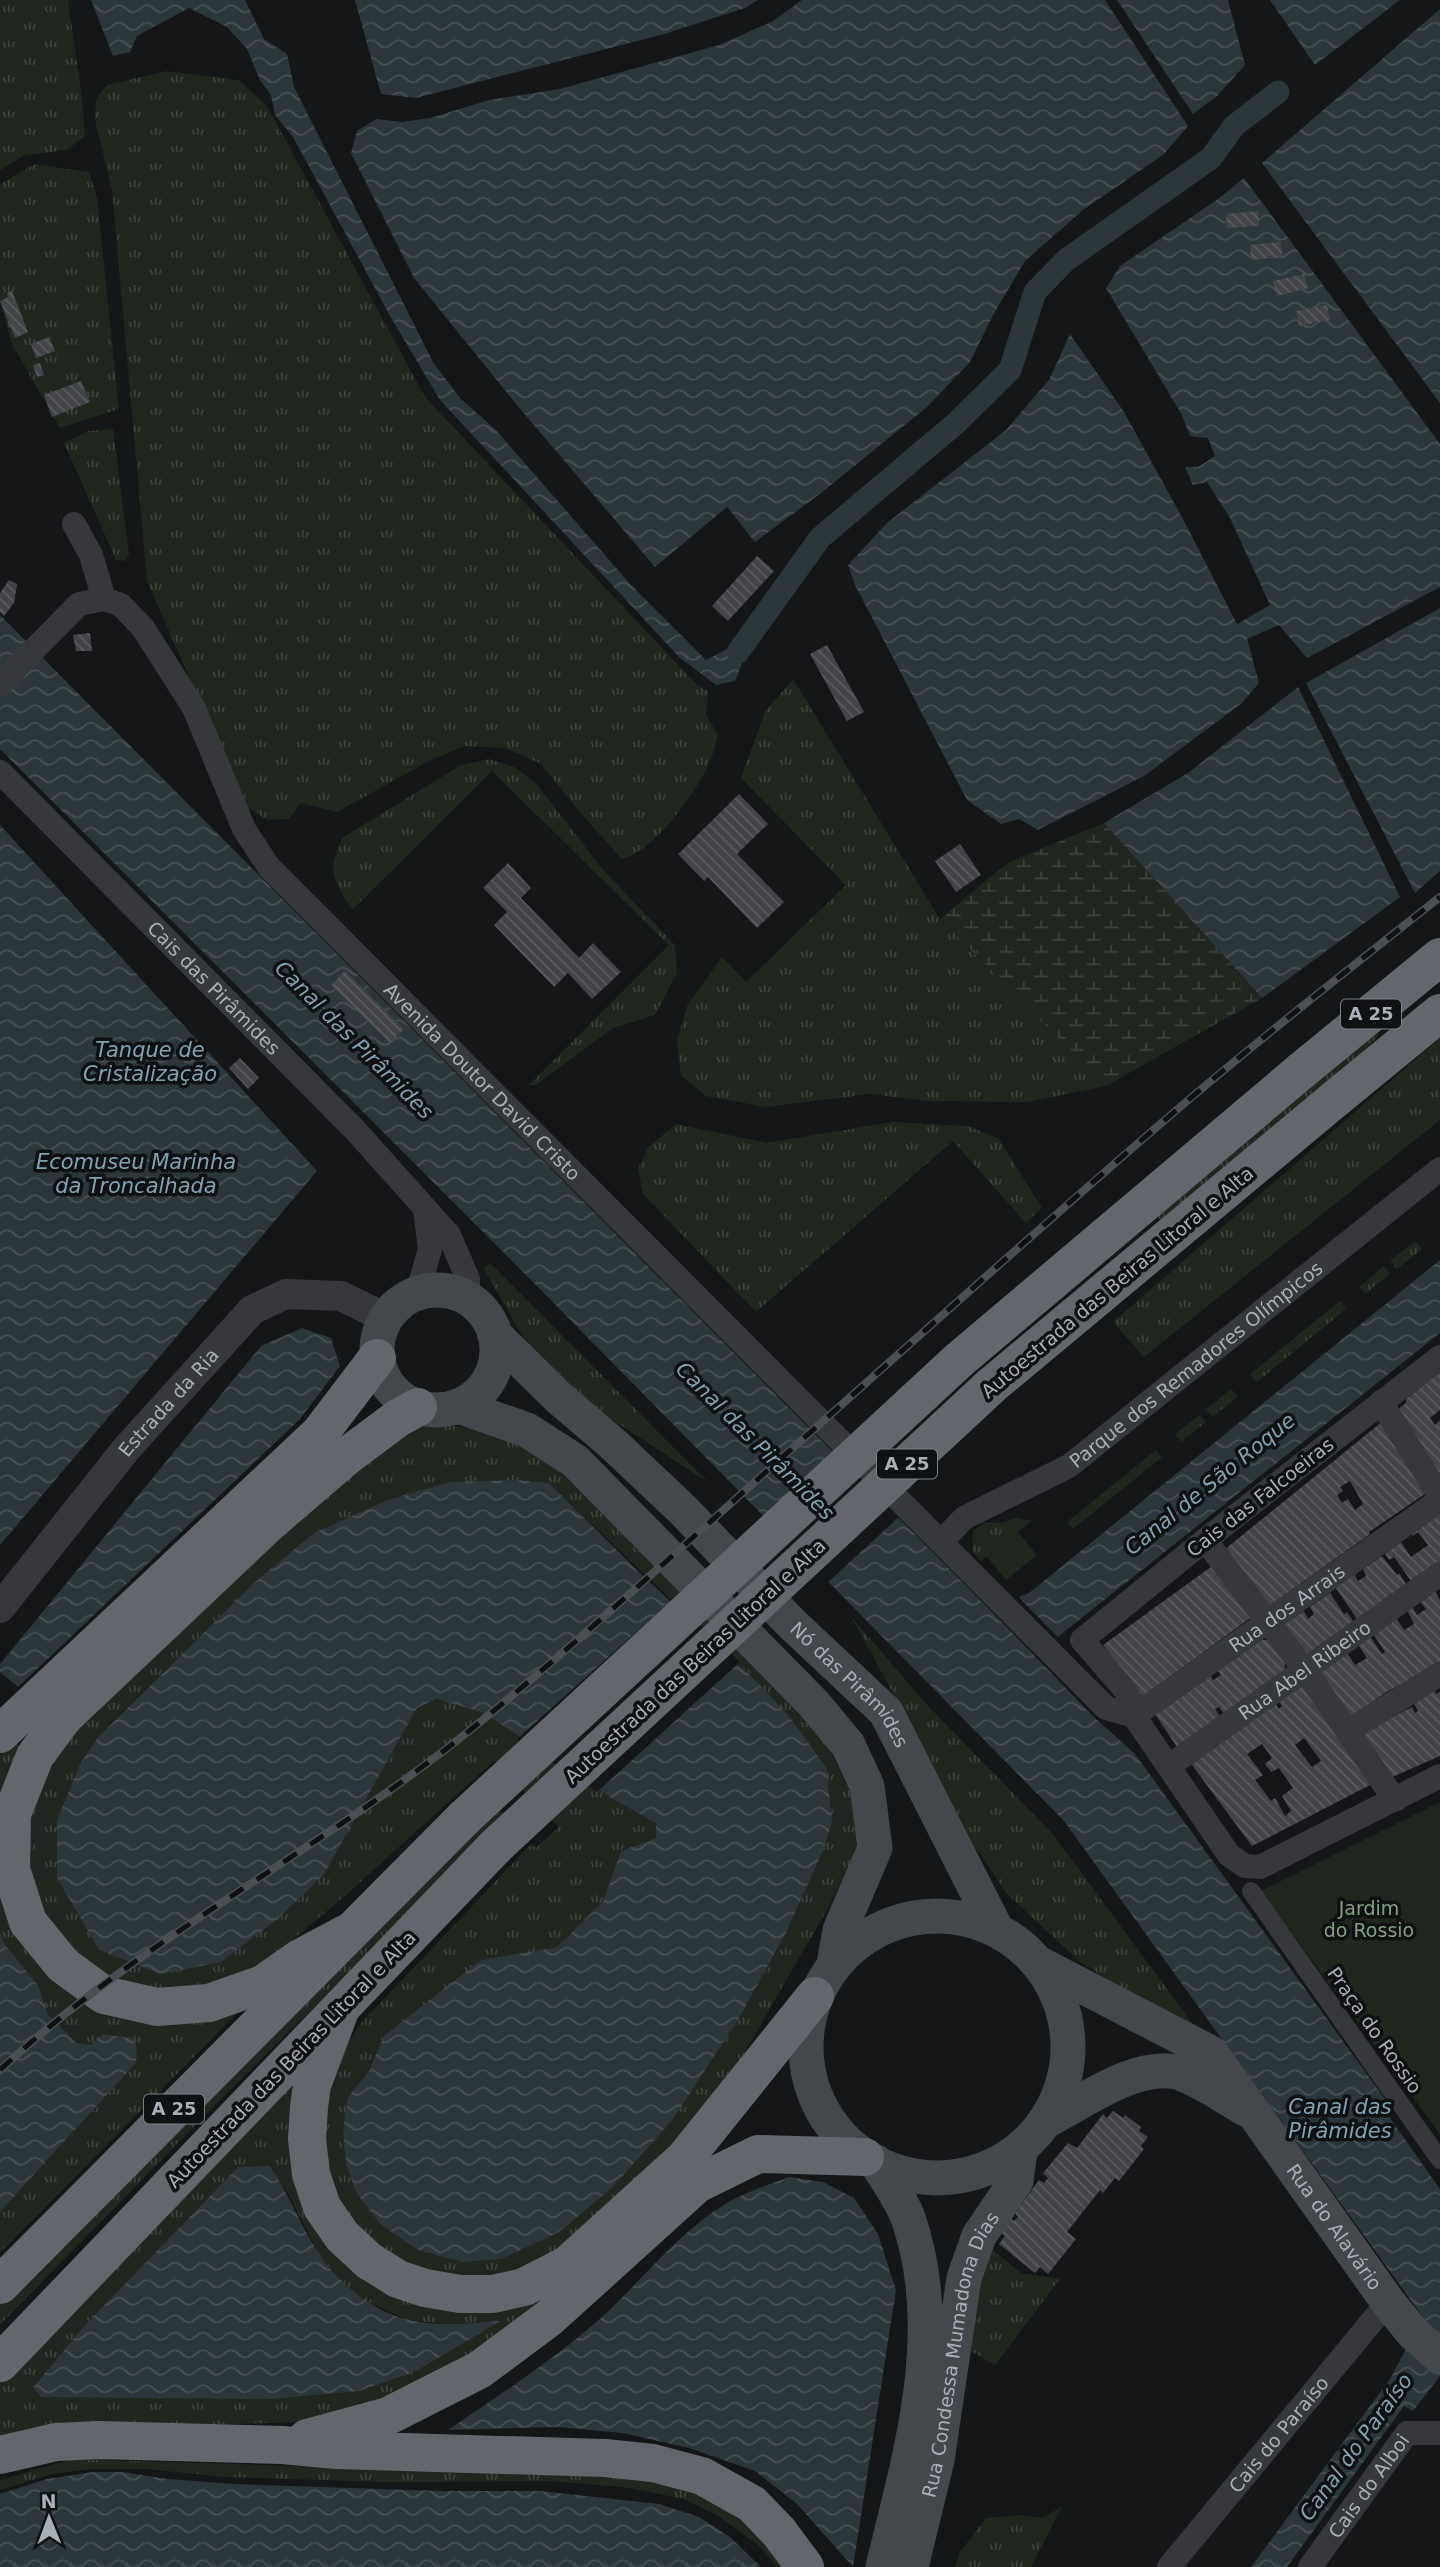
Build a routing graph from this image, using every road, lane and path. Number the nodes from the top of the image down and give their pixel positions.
1 (74, 524) dead end
2 (104, 599) junction
3 (0, 684) edge
4 (0, 772) edge
5 (1440, 957) edge
6 (1440, 1013) edge
7 (1440, 1169) edge
8 (425, 1209) junction
9 (418, 1292) junction
10 (468, 1298) junction
11 (386, 1318) junction
12 (495, 1335) junction
13 (1440, 1357) edge
14 (377, 1359) junction
15 (1381, 1402) junction
16 (458, 1406) junction
17 (418, 1407) junction
18 (1440, 1498) edge
19 (1205, 1540) junction
20 (941, 1542) junction
21 (1440, 1574) edge
22 (0, 1608) edge
23 (1268, 1623) junction
24 (1305, 1670) junction
25 (1440, 1674) edge
26 (1134, 1716) junction
27 (1348, 1731) junction
28 (0, 1734) edge
29 (1169, 1766) junction
30 (1440, 1776) edge
31 (1395, 1800) junction
32 (1251, 1891) dead end
33 (996, 1929) junction
34 (347, 1933) junction
35 (1040, 1964) junction
36 (825, 1980) junction
37 (341, 2008) junction
38 (1256, 2115) junction
39 (1048, 2120) junction
40 (1020, 2150) junction
41 (870, 2160) junction
42 (1440, 2160) edge
43 (0, 2285) edge
44 (1388, 2302) junction
45 (1440, 2357) edge
46 (0, 2363) edge
47 (1440, 2433) edge
48 (282, 2445) junction
49 (0, 2455) edge
50 (805, 2567) edge
51 (883, 2567) edge
52 (911, 2567) edge
53 (1169, 2567) edge
54 (1310, 2567) edge

1 - 2 street
2 - 3 street
2 - 20 street, Avenida Doutor David Cristo
4 - 8 street, Cais das Pirâmides
5 - 34 highway, A 25, bridge
6 - 37 highway, Autoestrada das Beiras Litoral e Alta / A 25, bridge
7 - 20 street, Parque dos Remadores Olímpicos
8 - 9 street
8 - 10 street, Cais das Pirâmides
9 - 10 main road
9 - 11 main road
10 - 12 main road, Nó das Pirâmides
11 - 14 main road
11 - 22 street, Estrada da Ria
12 - 16 main road
12 - 33 main road, Nó das Pirâmides
13 - 15 street, Cais das Falcoeiras
14 - 17 main road
14 - 28 highway
15 - 18 street
15 - 19 street, Cais das Falcoeiras
16 - 17 main road, Nó das Pirâmides
16 - 36 main road, Nó das Pirâmides
17 - 34 highway
18 - 23 street, Rua dos Arrais
19 - 23 street
19 - 26 street, Cais das Falcoeiras
20 - 26 street, Avenida Doutor David Cristo
21 - 24 street, Rua Abel Ribeiro
23 - 24 street
23 - 26 street, Rua dos Arrais
24 - 27 street
24 - 29 street, Rua Abel Ribeiro
25 - 27 street
26 - 29 street
27 - 31 street
29 - 31 street
30 - 31 street
32 - 42 street, Praça do Rossio
33 - 35 main road
33 - 36 main road
34 - 43 highway, A 25
35 - 38 main road, Rua do Alavário
35 - 39 main road
36 - 37 highway
36 - 41 main road, Nó das Pirâmides
37 - 46 highway, Autoestrada das Beiras Litoral e Alta / A 25
38 - 39 main road
38 - 44 main road, Rua do Alavário
39 - 40 main road
40 - 41 main road
40 - 52 main road, Rua Condessa Mumadona Dias
41 - 48 highway
41 - 51 main road
44 - 45 main road, Rua do Alavário
44 - 53 street, Cais do Paraíso
47 - 54 street, Cais do Alboi
48 - 49 highway
48 - 50 highway

